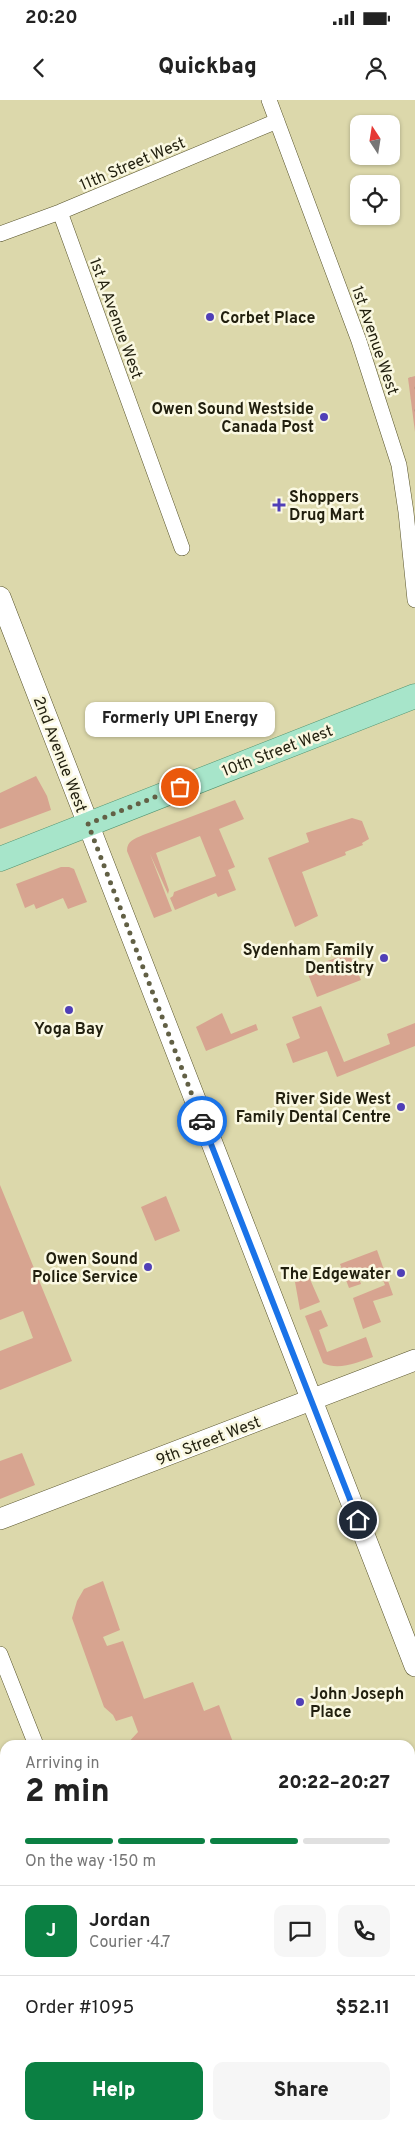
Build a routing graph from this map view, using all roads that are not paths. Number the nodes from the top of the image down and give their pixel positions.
1 (269, 100) edge
2 (278, 121) junction
3 (60, 212) junction
4 (0, 234) edge
5 (182, 548) dead end
6 (0, 597) edge
7 (415, 600) edge
8 (415, 696) edge
9 (88, 824) junction
10 (0, 859) edge
11 (415, 1360) edge
12 (311, 1401) junction
13 (0, 1518) edge
14 (0, 1654) edge
15 (415, 1666) edge
16 (34, 1740) edge

1 - 2 street, 1st Avenue West
2 - 3 street, 11th Street West
2 - 7 street, 1st Avenue West
3 - 4 street, 11th Street West
3 - 5 street, 1st A Avenue West
6 - 9 street, 2nd Avenue West
8 - 9 main road, 10th Street West
9 - 10 main road, 10th Street West
9 - 12 street, 2nd Avenue West
11 - 12 street, 9th Street West
12 - 13 street, 9th Street West
12 - 15 street, 2nd Avenue West
14 - 16 street

